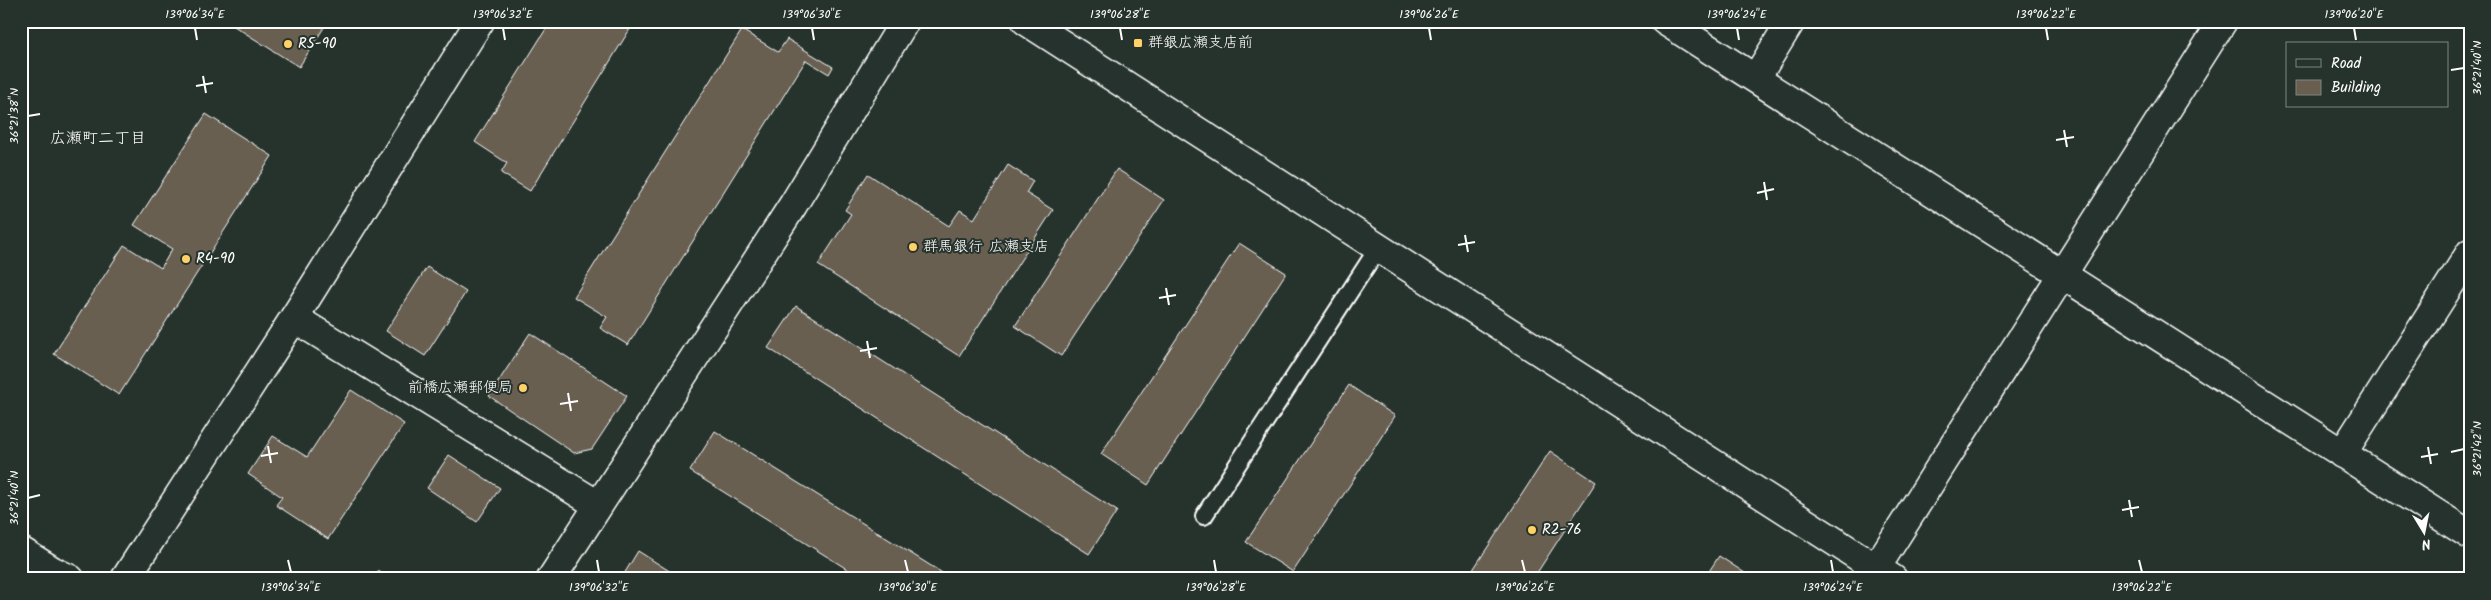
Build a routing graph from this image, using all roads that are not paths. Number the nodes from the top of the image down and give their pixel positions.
1 (480, 21) edge
2 (905, 21) edge
3 (1026, 21) edge
4 (1665, 21) edge
5 (1791, 21) edge
6 (2223, 21) edge
7 (1756, 78) junction
8 (1378, 248) junction
9 (2470, 253) edge
10 (2063, 275) junction
11 (294, 318) junction
12 (2342, 454) junction
13 (598, 505) junction
14 (1204, 516) dead end
15 (2470, 535) edge
16 (21, 551) edge
17 (1879, 575) edge
18 (57, 576) edge
19 (126, 579) edge
20 (551, 579) edge

1 - 11 street
2 - 13 street
3 - 8 street
4 - 7 street
5 - 7 street
6 - 10 street
7 - 10 street
8 - 14 lane
8 - 17 street
9 - 12 street
10 - 12 street
10 - 17 street
11 - 13 street
11 - 19 street
12 - 15 street
13 - 20 street
16 - 18 street

